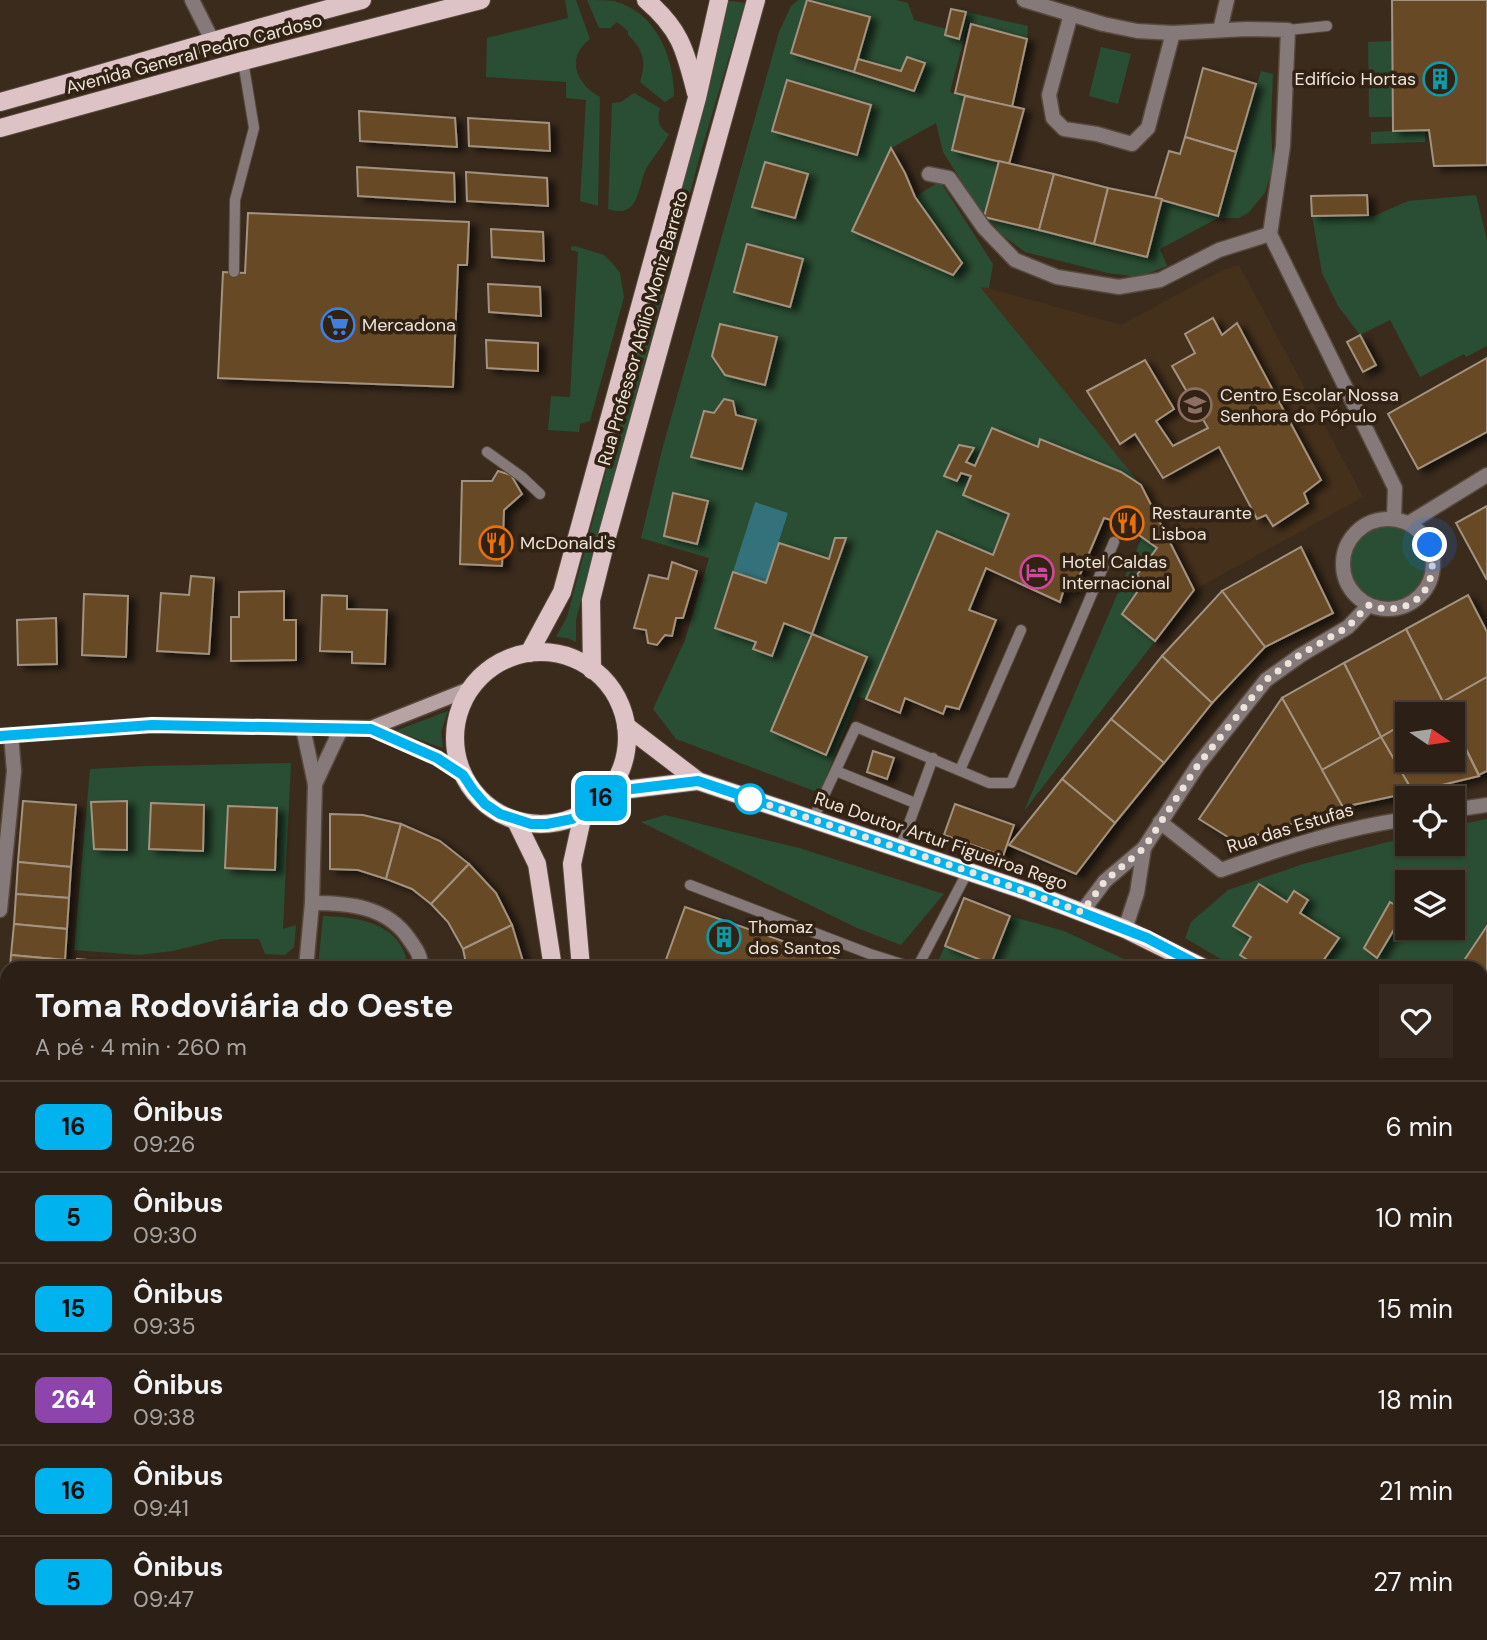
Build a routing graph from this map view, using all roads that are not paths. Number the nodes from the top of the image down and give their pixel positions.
1 (193, 0) edge
2 (362, 0) edge
3 (481, 0) edge
4 (646, 0) edge
5 (719, 0) edge
6 (756, 0) edge
7 (1024, 0) edge
8 (1227, 0) edge
9 (1071, 14) junction
10 (1327, 26) dead end
11 (1220, 30) junction
12 (1288, 30) junction
13 (1173, 33) junction
14 (212, 40) junction
15 (243, 61) junction
16 (697, 97) junction
17 (0, 102) edge
18 (0, 128) edge
19 (929, 174) dead end
20 (1270, 234) junction
21 (234, 272) dead end
22 (488, 452) dead end
23 (1487, 475) edge
24 (540, 494) dead end
25 (1394, 518) junction
26 (1409, 523) junction
27 (1114, 542) dead end
28 (1368, 605) junction
29 (1021, 630) dead end
30 (528, 653) junction
31 (592, 670) junction
32 (472, 688) junction
33 (625, 726) junction
34 (303, 728) junction
35 (341, 729) junction
36 (371, 729) junction
37 (5, 735) edge
38 (933, 758) junction
39 (961, 770) junction
40 (835, 772) junction
41 (463, 775) junction
42 (698, 781) junction
43 (314, 784) junction
44 (607, 792) junction
45 (915, 803) junction
46 (1487, 806) edge
47 (1465, 809) edge
48 (583, 814) junction
49 (813, 819) junction
50 (516, 821) junction
51 (1395, 821) edge
52 (1160, 822) junction
53 (900, 848) junction
54 (1144, 848) junction
55 (968, 871) junction
56 (690, 885) dead end
57 (312, 904) junction
58 (0, 910) edge
59 (1082, 912) junction
60 (1125, 929) junction
61 (307, 961) edge
62 (421, 961) edge
63 (552, 961) edge
64 (580, 961) edge
65 (893, 961) edge
66 (920, 961) edge
67 (1191, 961) edge

1 - 14 street
2 - 14 main road, Avenida General Pedro Cardoso
3 - 15 main road, Avenida General Pedro Cardoso
4 - 16 main road
5 - 16 main road, Rua Professor Abílio Moniz Barreto
6 - 31 main road, Rua Professor Abílio Moniz Barreto
7 - 9 street
8 - 11 street
9 - 13 street
9 - 13 street
10 - 12 lane
11 - 12 street
11 - 13 street
12 - 20 street
14 - 17 main road, Avenida General Pedro Cardoso
15 - 18 main road, Avenida General Pedro Cardoso
15 - 21 lane
16 - 30 main road, Rua Professor Abílio Moniz Barreto
19 - 20 street
20 - 25 street
22 - 24 lane
23 - 26 street
25 - 26 street
25 - 28 street
26 - 28 street
27 - 39 lane
28 - 52 street
29 - 39 lane
30 - 31 main road
30 - 32 main road
31 - 33 main road
32 - 36 main road
32 - 41 main road
33 - 42 main road, Rua Doutor Artur Figueiroa Rego
33 - 44 main road
34 - 35 main road
34 - 37 main road
34 - 43 street
35 - 36 main road
35 - 43 street
36 - 41 main road
37 - 58 street
38 - 39 lane
38 - 40 lane
38 - 45 lane
40 - 45 lane
40 - 49 lane
41 - 50 main road
42 - 44 main road, Rua Doutor Artur Figueiroa Rego
42 - 49 main road, Rua Doutor Artur Figueiroa Rego
43 - 57 street
44 - 48 main road
45 - 53 lane
46 - 47 street
48 - 50 main road
48 - 64 main road
49 - 53 main road, Rua Doutor Artur Figueiroa Rego
50 - 63 main road
51 - 52 street, Rua das Estufas
52 - 54 street
53 - 55 main road, Rua Doutor Artur Figueiroa Rego
54 - 59 street
54 - 60 street
55 - 59 main road, Rua Doutor Artur Figueiroa Rego
55 - 66 lane
56 - 65 lane
57 - 61 street
57 - 62 street
59 - 60 main road, Rua Doutor Artur Figueiroa Rego
60 - 67 main road, Rua Doutor Artur Figueiroa Rego

